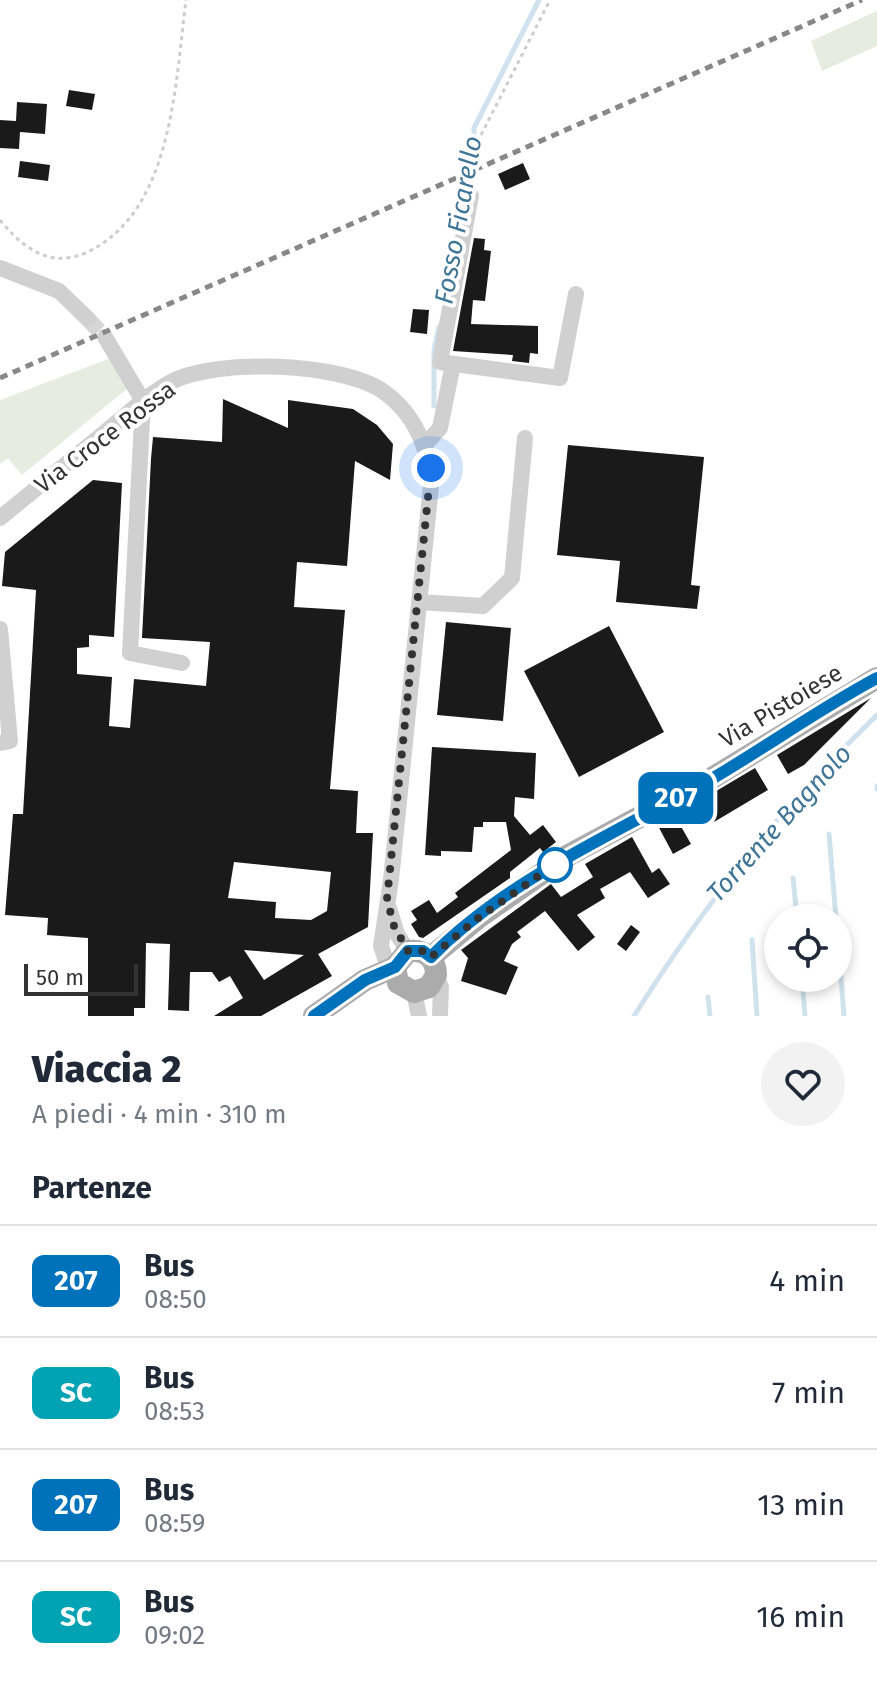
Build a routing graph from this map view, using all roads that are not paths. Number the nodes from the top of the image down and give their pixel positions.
1 (471, 196) dead end
2 (0, 268) edge
3 (576, 294) dead end
4 (88, 319) tunnel mouth
5 (105, 337) tunnel mouth
6 (453, 364) junction
7 (143, 401) junction
8 (525, 438) dead end
9 (424, 446) junction
10 (0, 518) edge
11 (419, 602) junction
12 (0, 629) edge
13 (182, 663) dead end
14 (877, 678) edge
15 (0, 743) edge
16 (433, 966) junction
17 (404, 973) junction
18 (314, 1016) edge
19 (419, 1016) edge
20 (440, 1016) edge

1 - 6 street
2 - 4 street
3 - 6 street
5 - 7 street
6 - 9 street
7 - 9 street, Via Croce Rossa
7 - 10 street, Via Croce Rossa
7 - 13 street
8 - 11 street
9 - 11 street, Via Croce Rossa
11 - 17 street, Via Croce Rossa
12 - 15 street
14 - 16 main road, Via Pistoiese
16 - 17 main road
16 - 17 main road, Via Pistoiese
16 - 20 street
17 - 18 main road, Via Pistoiese
17 - 19 street

